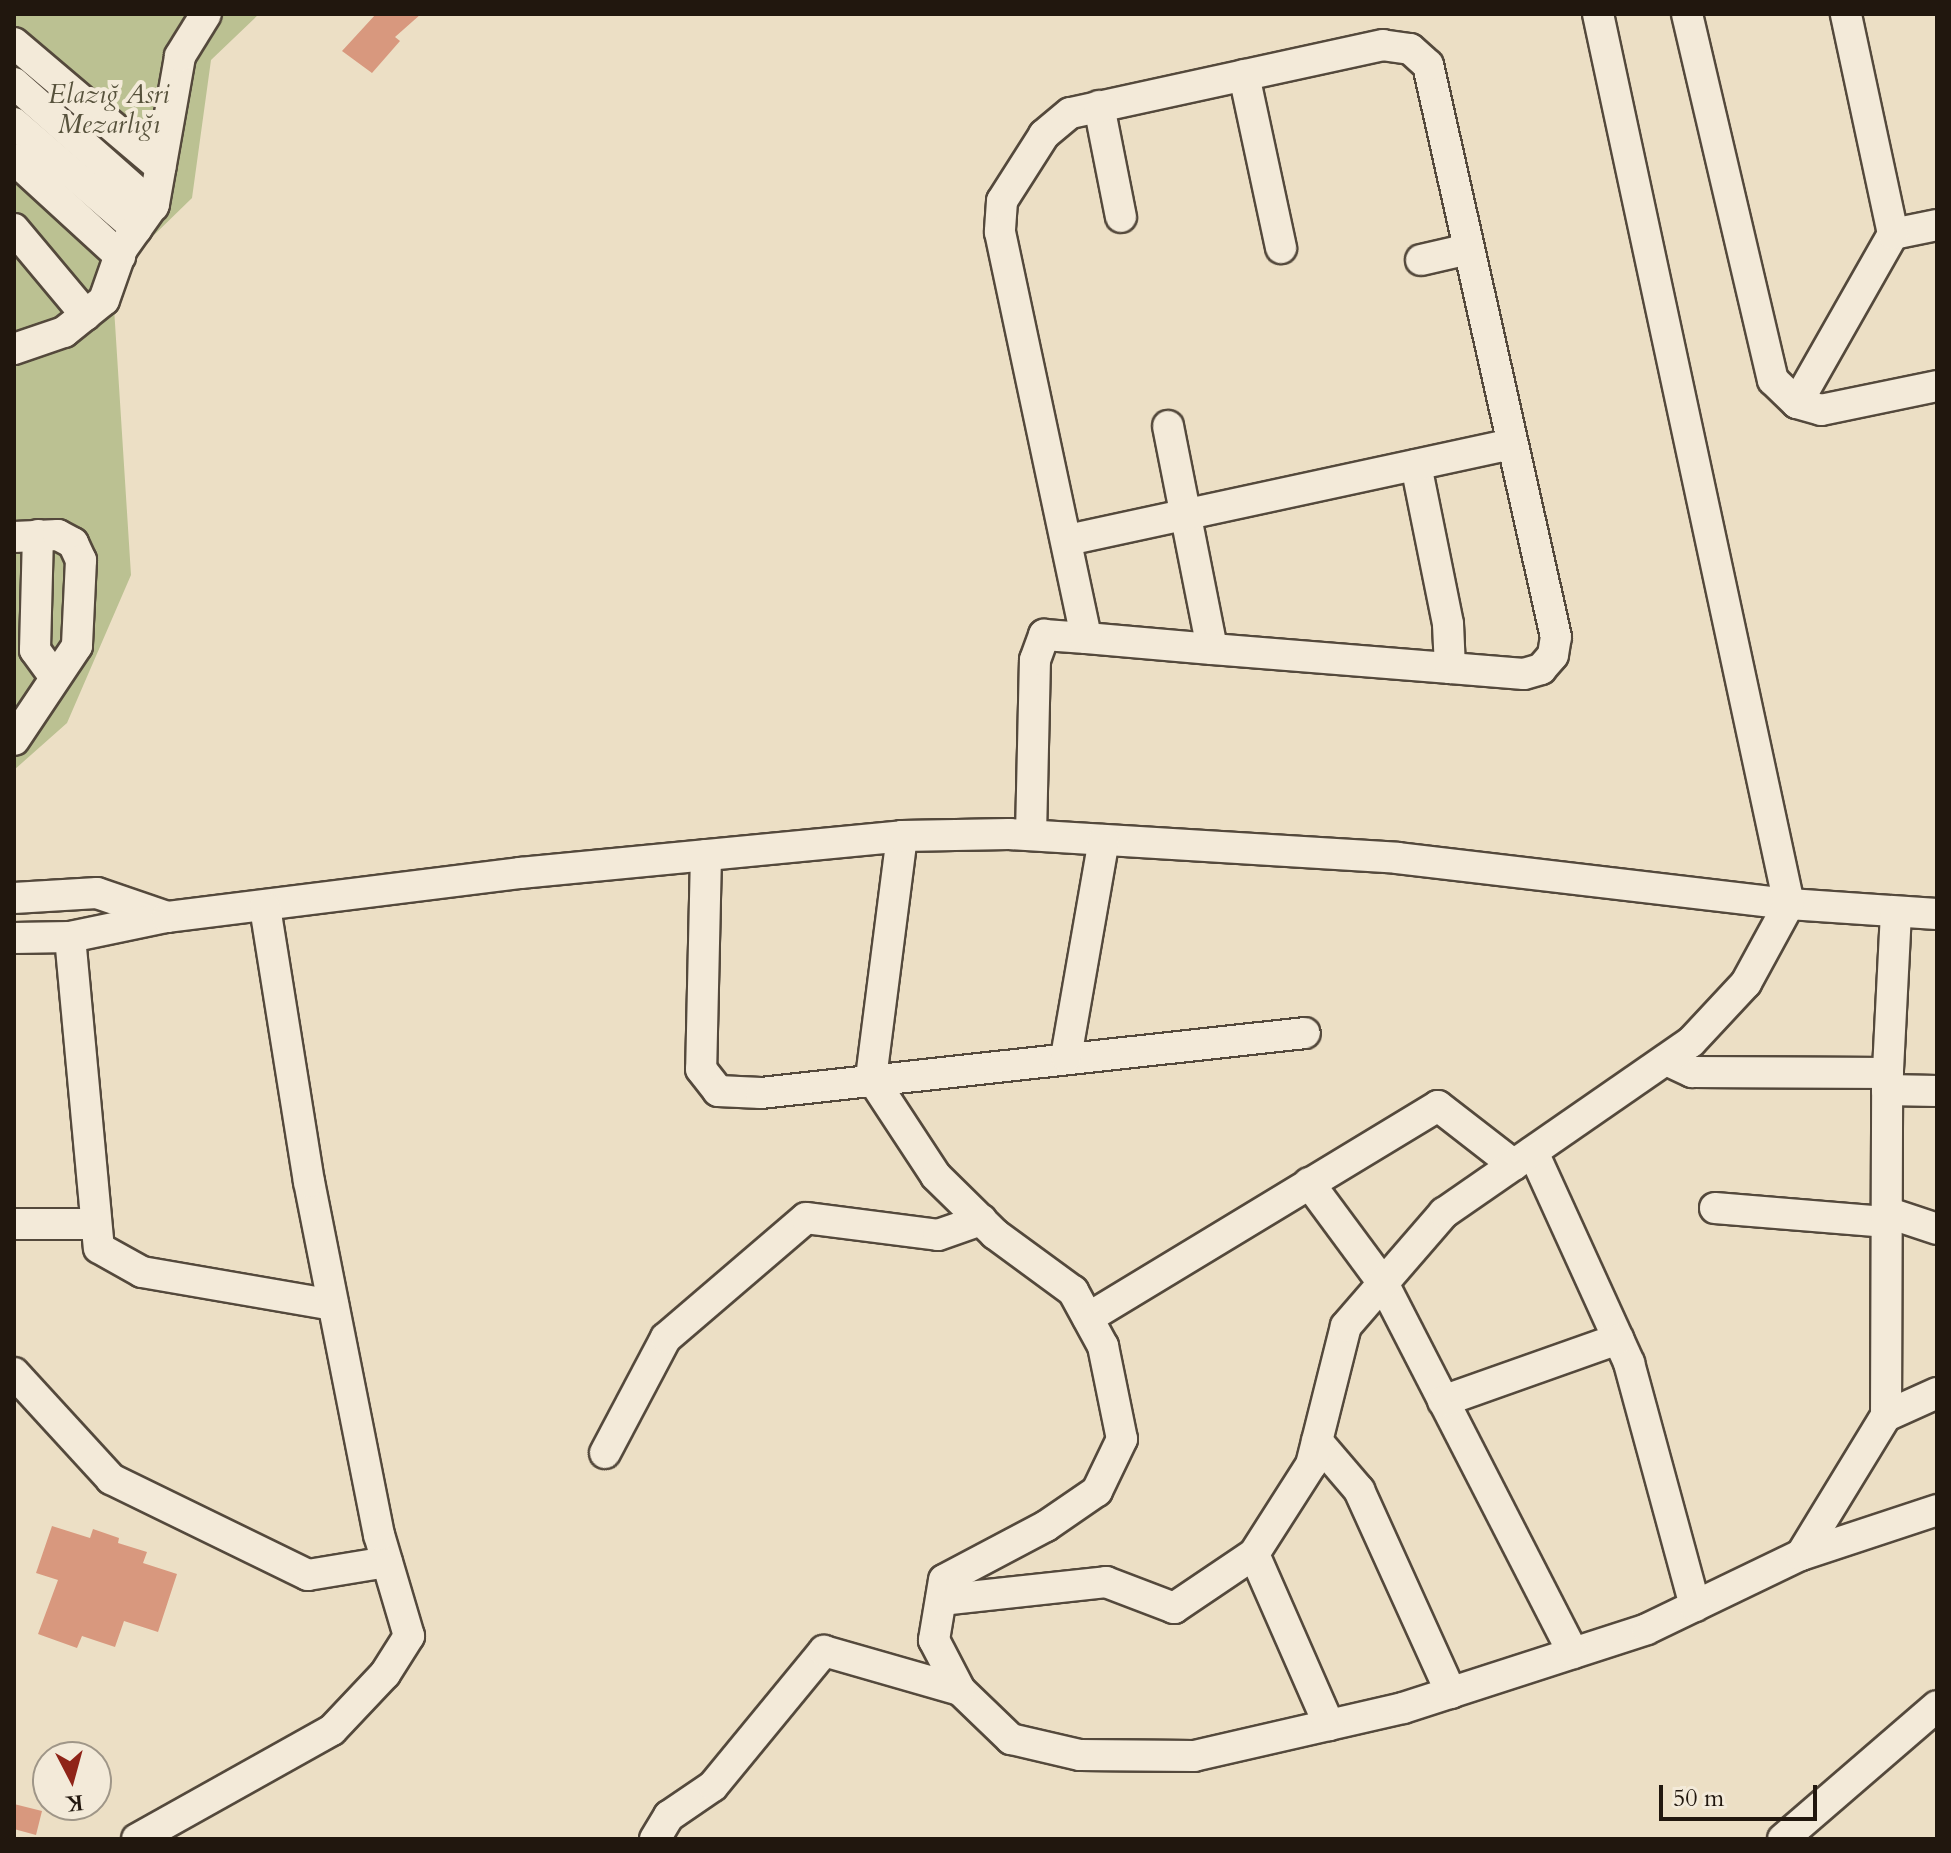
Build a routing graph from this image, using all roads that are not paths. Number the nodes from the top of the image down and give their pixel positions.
1 (206, 14) edge
2 (1598, 14) edge
3 (1687, 14) edge
4 (1846, 14) edge
5 (14, 43) edge
6 (1244, 75) junction
7 (14, 83) edge
8 (1099, 106) junction
9 (14, 123) edge
10 (14, 159) edge
11 (160, 167) junction
12 (1121, 217) dead end
13 (145, 218) junction
14 (1937, 225) edge
15 (14, 229) edge
16 (1893, 234) junction
17 (1281, 248) dead end
18 (1469, 249) junction
19 (120, 256) junction
20 (1421, 260) dead end
21 (86, 315) junction
22 (14, 349) edge
23 (1937, 386) edge
24 (1797, 403) junction
25 (1168, 426) dead end
26 (1512, 444) junction
27 (1416, 465) junction
28 (1188, 514) junction
29 (26, 536) edge
30 (1068, 540) junction
31 (1086, 638) junction
32 (1212, 649) junction
33 (1450, 668) junction
34 (55, 678) junction
35 (14, 740) edge
36 (1031, 835) junction
37 (902, 836) junction
38 (1104, 840) junction
39 (706, 855) junction
40 (14, 898) edge
41 (1789, 904) junction
42 (265, 908) junction
43 (1896, 912) junction
44 (1937, 914) edge
45 (167, 917) junction
46 (70, 937) junction
47 (14, 938) edge
48 (1305, 1033) dead end
49 (1066, 1057) junction
50 (1666, 1060) junction
51 (871, 1077) junction
52 (1888, 1082) junction
53 (1937, 1091) edge
54 (1524, 1158) junction
55 (1309, 1183) junction
56 (1715, 1208) dead end
57 (1886, 1217) junction
58 (981, 1220) junction
59 (14, 1224) edge
60 (92, 1224) junction
61 (1937, 1229) edge
62 (1383, 1283) junction
63 (333, 1305) junction
64 (1088, 1318) junction
65 (1618, 1339) junction
66 (14, 1373) edge
67 (1937, 1393) edge
68 (1443, 1401) junction
69 (1886, 1416) junction
70 (1317, 1441) junction
71 (605, 1453) dead end
72 (1937, 1510) edge
73 (1254, 1554) junction
74 (1801, 1555) junction
75 (387, 1562) junction
76 (941, 1600) junction
77 (1695, 1606) junction
78 (1573, 1653) junction
79 (960, 1690) junction
80 (1451, 1693) junction
81 (1937, 1706) edge
82 (1329, 1725) junction
83 (137, 1839) edge
84 (655, 1839) edge
85 (1783, 1839) edge

1 - 11 street
2 - 41 street
3 - 24 street
4 - 16 street
5 - 11 street
6 - 8 street
6 - 17 street
6 - 18 street
7 - 13 street
8 - 12 street
8 - 30 street
9 - 13 street
10 - 19 street
11 - 13 street
13 - 19 street
14 - 16 street
15 - 21 street
16 - 24 street
18 - 20 street
18 - 26 street
19 - 21 street
21 - 22 street
23 - 24 street
25 - 28 street
26 - 27 street
26 - 33 street
27 - 28 street
27 - 33 street
28 - 30 street
28 - 32 street
29 - 34 street
29 - 34 street
30 - 31 street
31 - 32 street
31 - 36 street
32 - 33 street
34 - 35 street
36 - 37 street
36 - 38 street
37 - 39 street
37 - 51 street
38 - 41 street
38 - 49 street
39 - 42 street
39 - 51 street
40 - 45 street
41 - 43 street
41 - 50 street
42 - 45 street
42 - 63 street
43 - 44 street
43 - 52 street
45 - 46 street
46 - 47 street
46 - 60 street
48 - 49 street
49 - 51 street
50 - 52 street
50 - 54 street
51 - 58 street
52 - 53 street
52 - 57 street
54 - 55 street
54 - 62 street
54 - 65 street
55 - 62 street
55 - 64 street
56 - 57 street
57 - 61 street
57 - 69 street
58 - 64 street
58 - 71 street
59 - 60 street
60 - 63 street
62 - 68 street
62 - 70 street
63 - 75 street
64 - 76 street
65 - 68 street
65 - 77 street
66 - 75 street
67 - 69 street
68 - 78 street
69 - 74 street
70 - 73 street
70 - 80 street
72 - 74 street
73 - 76 street
73 - 82 street
74 - 77 street
75 - 83 street
76 - 79 street
77 - 78 street
78 - 80 street
79 - 82 street
79 - 84 street
80 - 82 street
81 - 85 street

